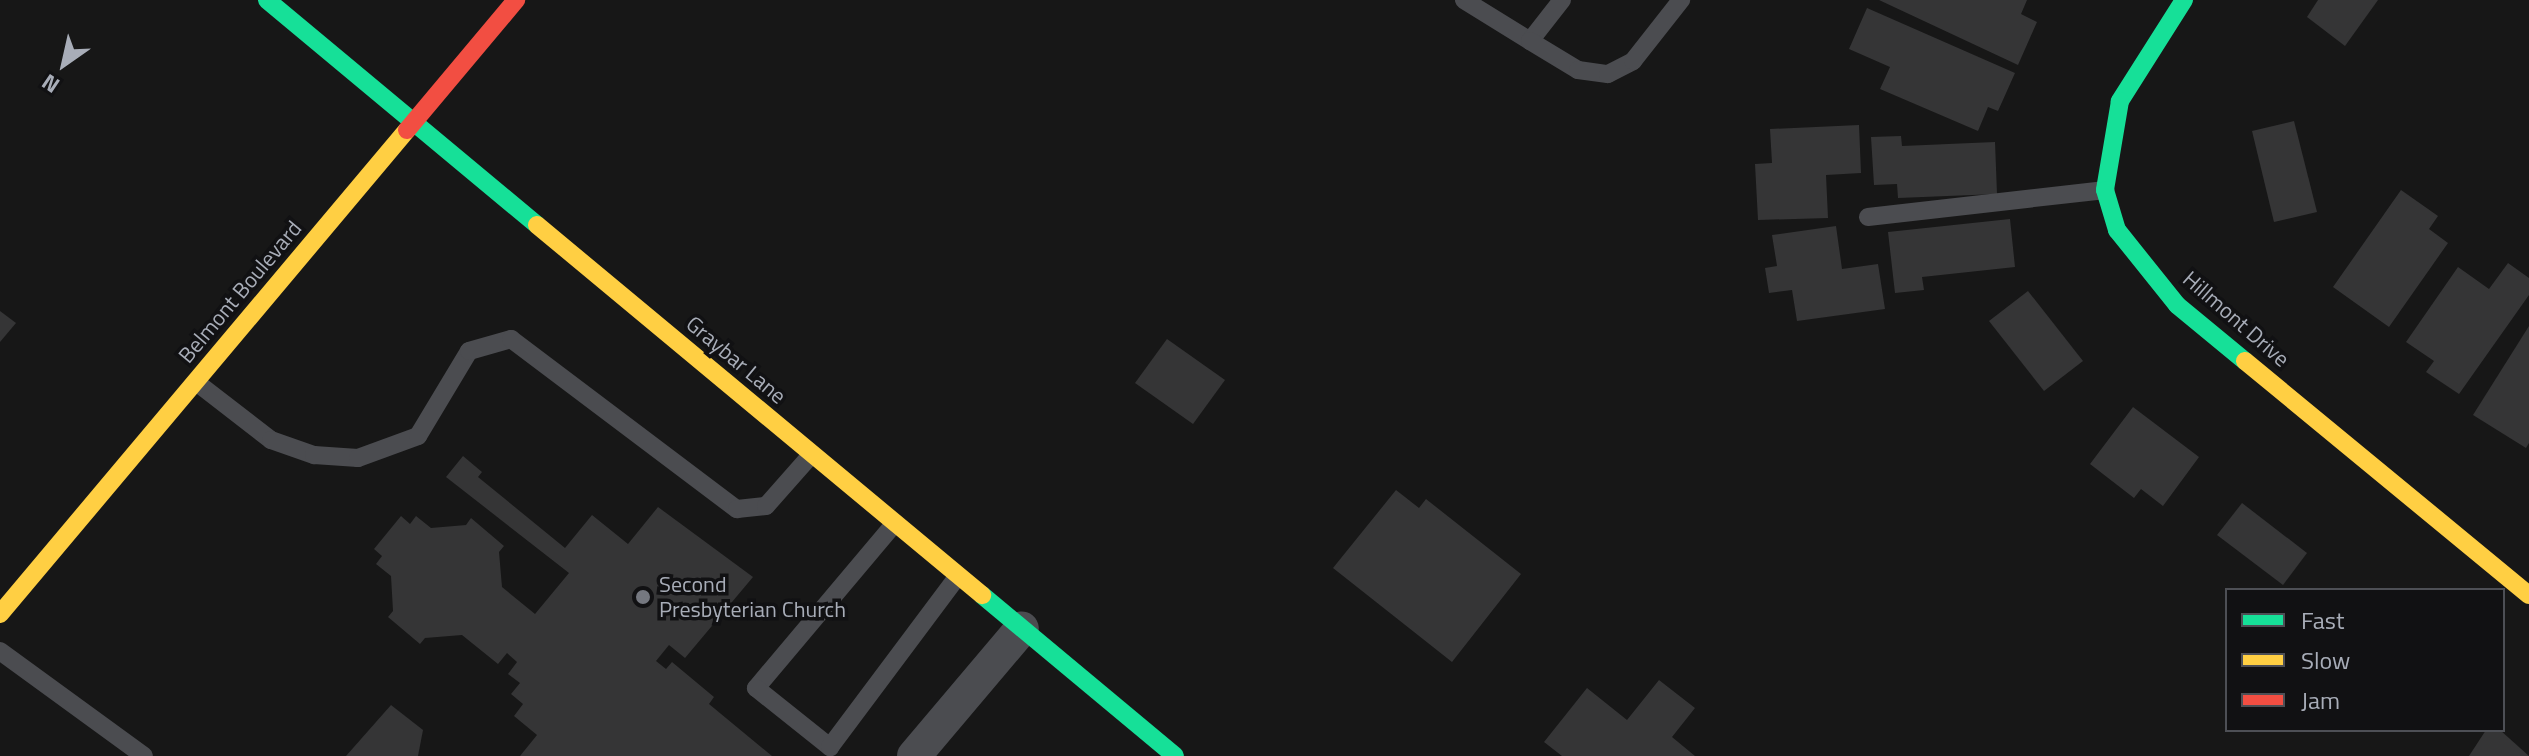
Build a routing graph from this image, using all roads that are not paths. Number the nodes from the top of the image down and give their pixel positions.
1 (267, 0) edge
2 (516, 0) edge
3 (1464, 0) edge
4 (1562, 0) edge
5 (1681, 0) edge
6 (2184, 0) edge
7 (1530, 41) junction
8 (414, 124) junction
9 (2105, 190) junction
10 (1868, 217) dead end
11 (196, 382) junction
12 (812, 454) junction
13 (895, 523) junction
14 (958, 576) junction
15 (2529, 595) edge
16 (0, 614) edge
17 (1022, 628) junction
18 (0, 651) edge
19 (144, 756) edge
20 (914, 756) edge
21 (1175, 756) edge

1 - 8 street, Graybar Lane
2 - 8 street, Belmont Boulevard
3 - 7 lane
4 - 7 lane
5 - 7 lane
6 - 9 street, Hillmont Drive
8 - 11 street, Belmont Boulevard
8 - 12 street, Graybar Lane
9 - 10 lane
9 - 15 street, Hillmont Drive
11 - 12 lane
11 - 16 street, Belmont Boulevard
12 - 13 street, Graybar Lane
13 - 14 street, Graybar Lane
13 - 14 lane
14 - 17 street, Graybar Lane
17 - 20 street
17 - 21 street, Graybar Lane
18 - 19 lane

